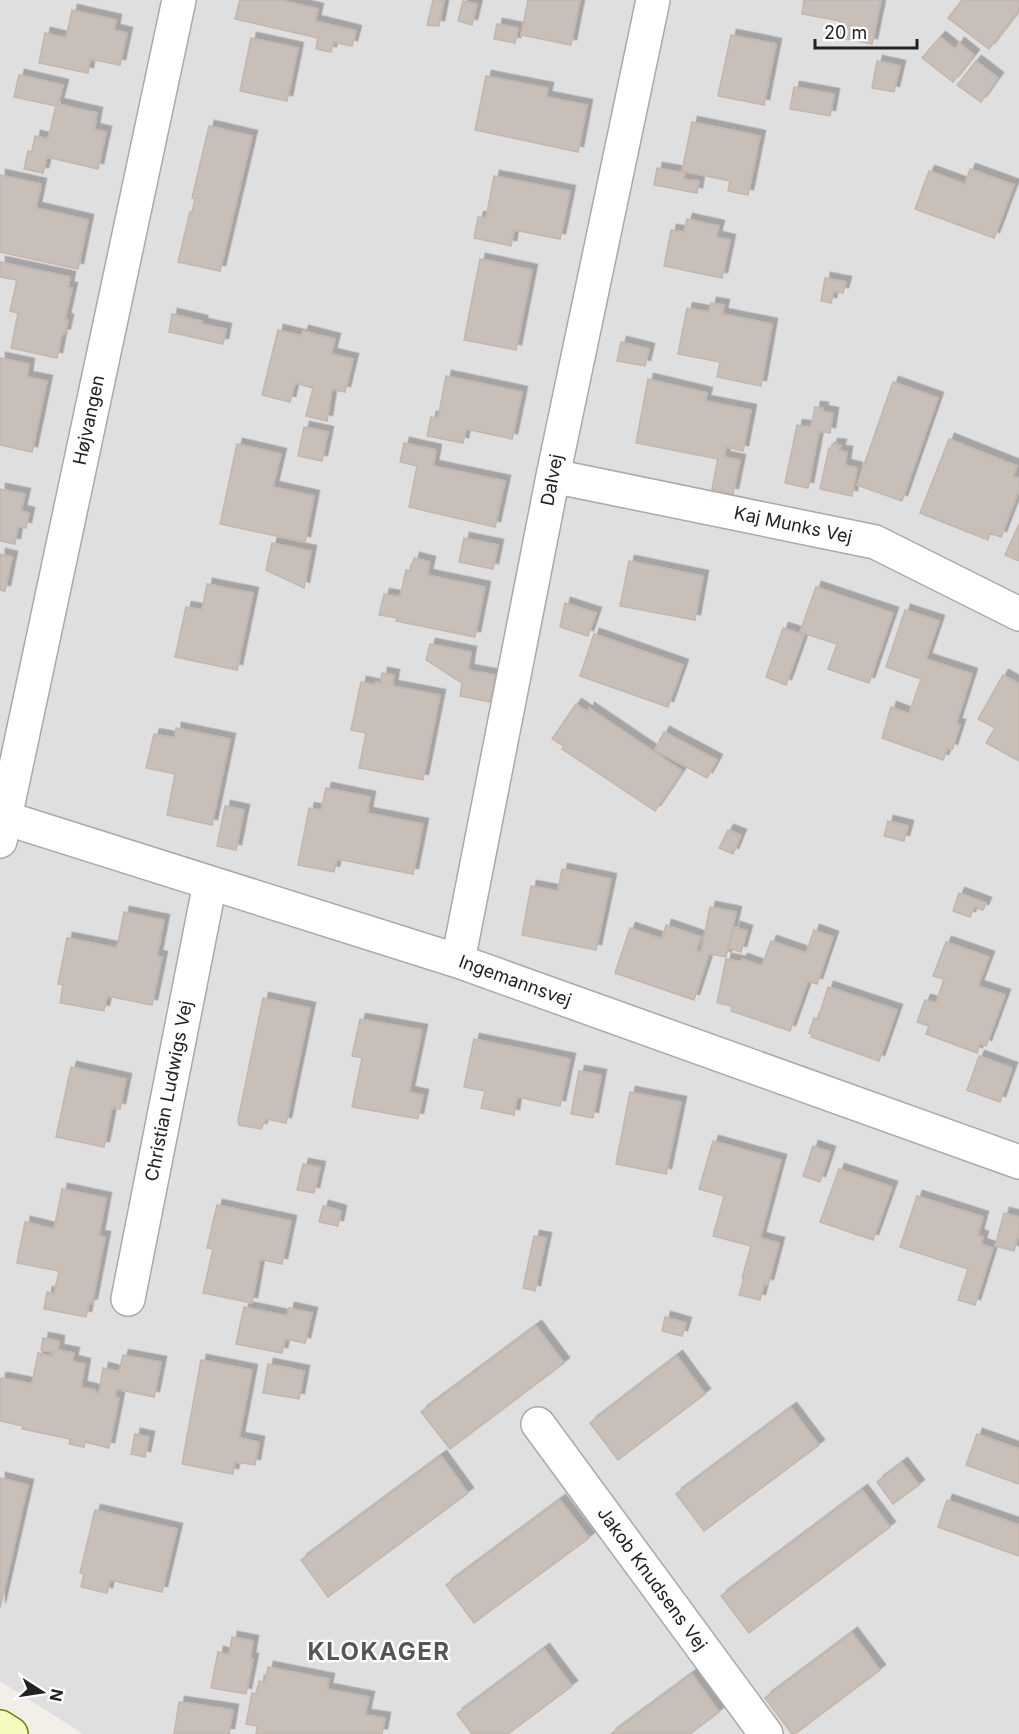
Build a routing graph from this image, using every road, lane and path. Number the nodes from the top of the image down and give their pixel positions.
1 (178, 0) edge
2 (654, 0) edge
3 (553, 476) junction
4 (1019, 614) edge
5 (2, 829) edge
6 (210, 883) junction
7 (458, 961) junction
8 (1019, 1162) edge
9 (128, 1299) dead end
10 (537, 1424) dead end
11 (766, 1734) edge

1 - 5 street, Højvangen
2 - 3 street, Dalvej
3 - 4 street, Kaj Munks Vej
3 - 7 street, Dalvej
5 - 6 street, Ingemannsvej
6 - 7 street, Ingemannsvej
6 - 9 street, Christian Ludwigs Vej
7 - 8 street, Ingemannsvej
10 - 11 street, Jakob Knudsens Vej

